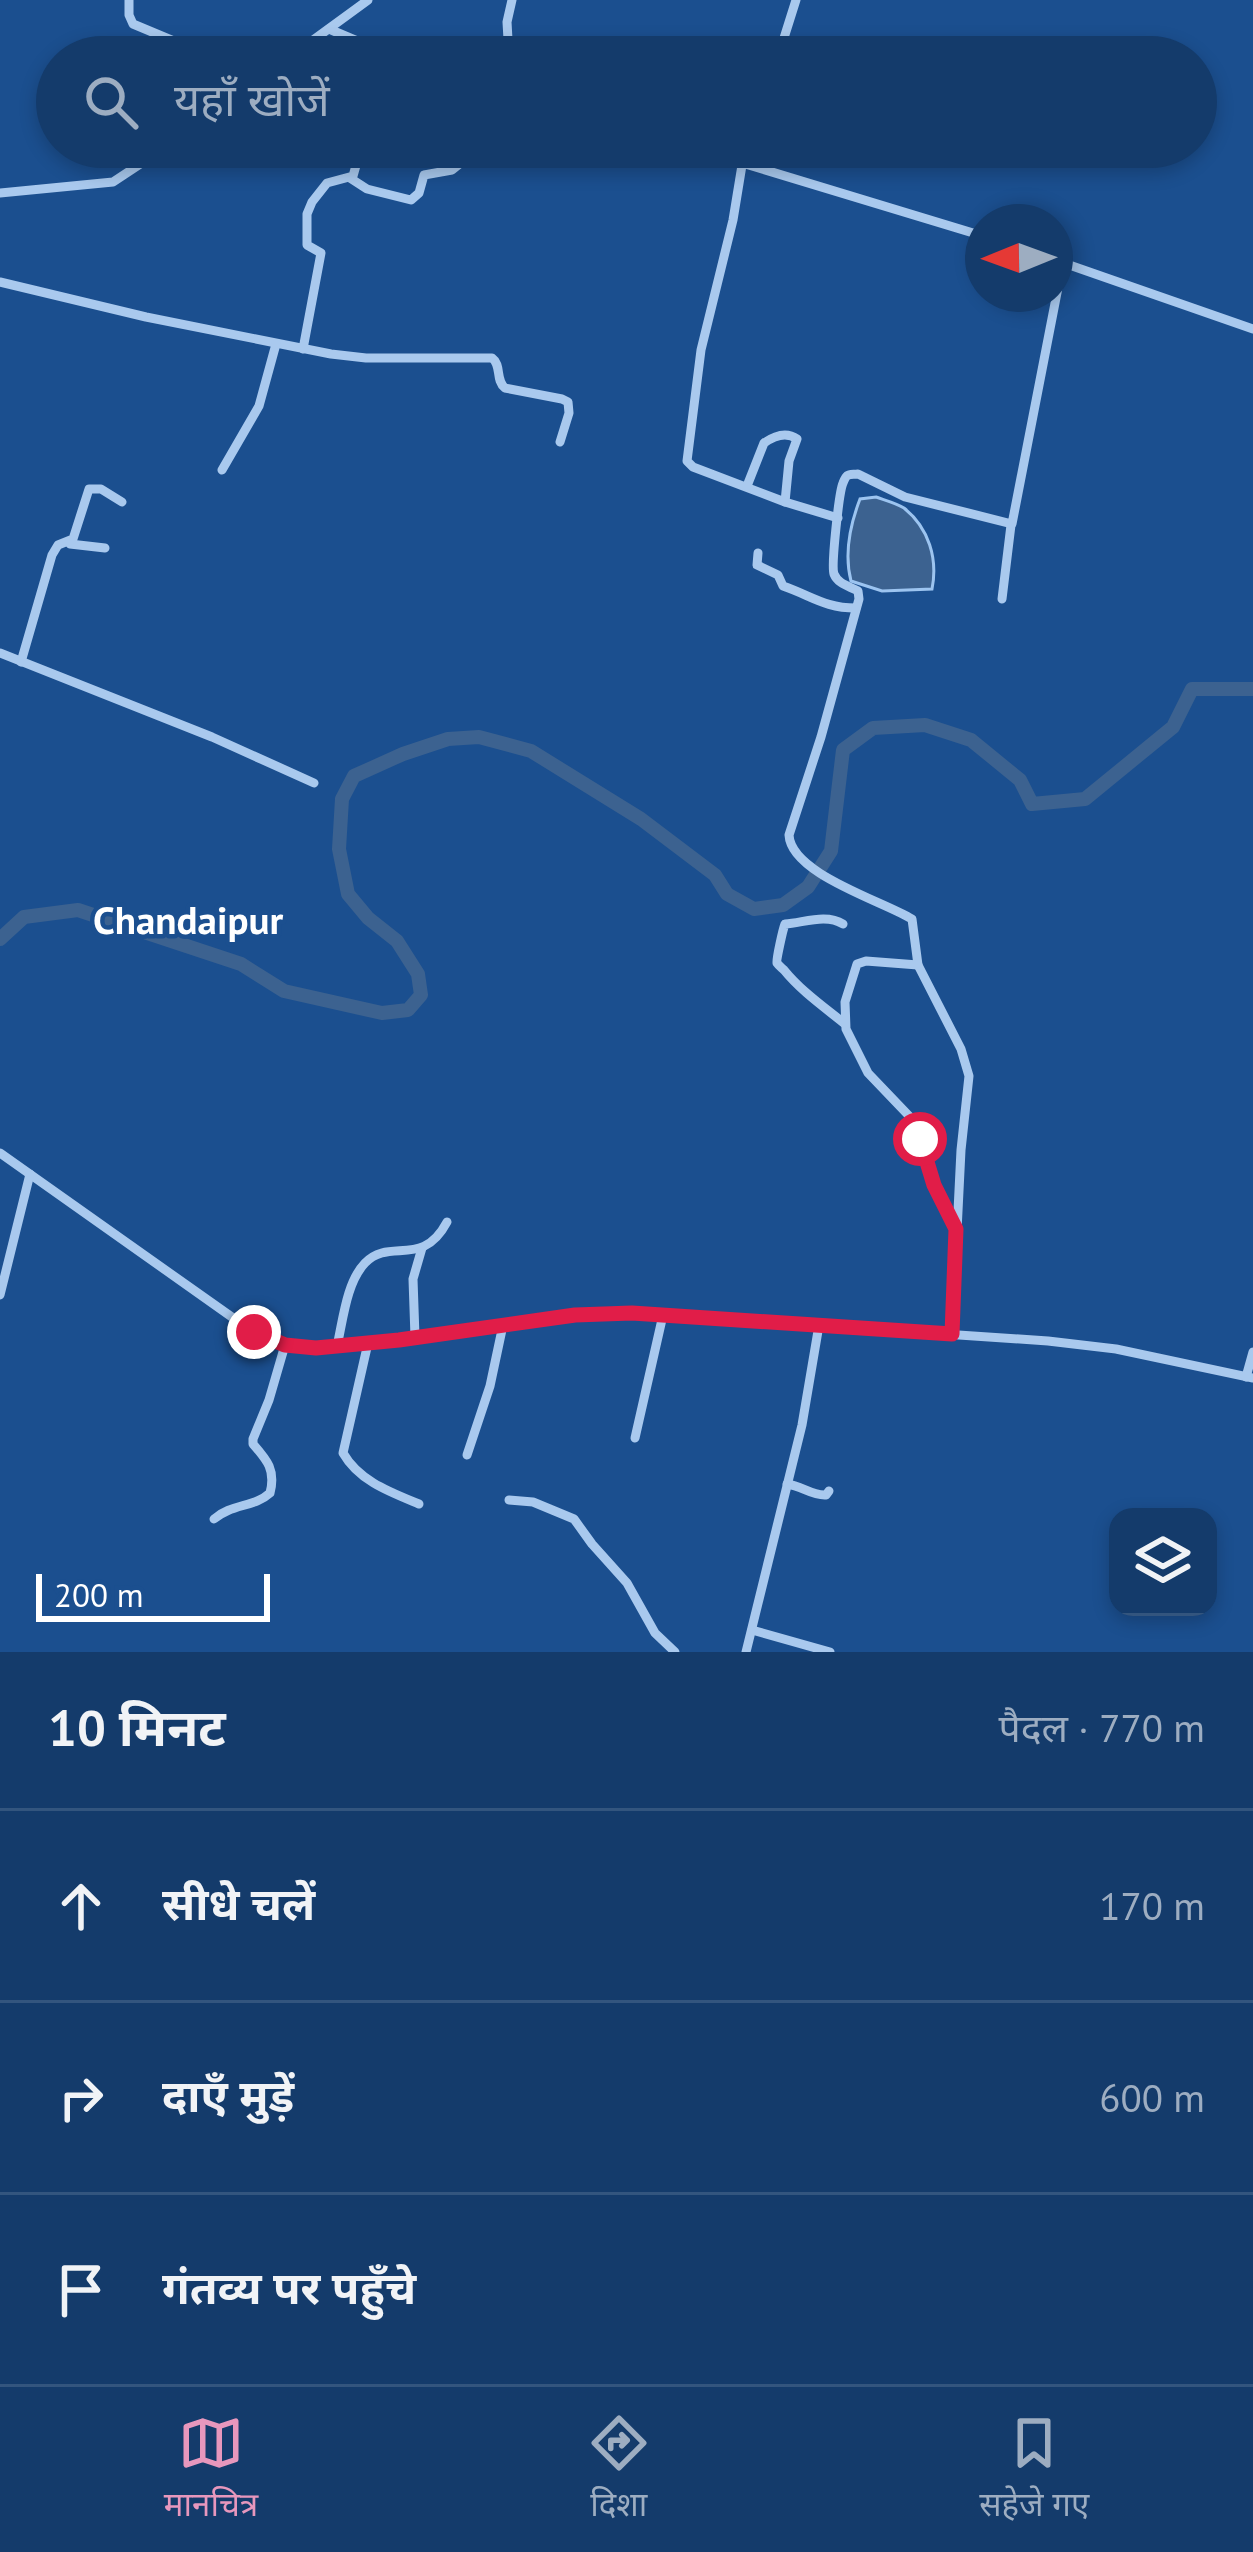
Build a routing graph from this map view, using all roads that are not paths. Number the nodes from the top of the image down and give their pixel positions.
1 (129, 0) edge
2 (368, 0) edge
3 (512, 0) edge
4 (796, 0) edge
5 (329, 28) junction
6 (164, 36) edge
7 (318, 36) edge
8 (347, 36) edge
9 (507, 36) edge
10 (785, 36) edge
11 (134, 168) edge
12 (353, 168) edge
13 (454, 168) edge
14 (741, 168) edge
15 (759, 168) edge
16 (350, 178) junction
17 (0, 193) edge
18 (965, 231) edge
19 (1073, 266) edge
20 (0, 282) edge
21 (1050, 312) edge
22 (1253, 329) edge
23 (276, 344) junction
24 (303, 350) junction
25 (560, 442) dead end
26 (222, 470) dead end
27 (747, 486) junction
28 (122, 502) dead end
29 (785, 502) junction
30 (838, 518) junction
31 (1011, 525) junction
32 (64, 543) junction
33 (105, 548) dead end
34 (758, 553) dead end
35 (1002, 599) dead end
36 (856, 608) junction
37 (0, 653) edge
38 (21, 662) junction
39 (314, 783) dead end
40 (843, 924) dead end
41 (918, 964) junction
42 (845, 1024) junction
43 (0, 1153) edge
44 (30, 1174) junction
45 (447, 1222) dead end
46 (956, 1229) junction
47 (422, 1248) junction
48 (0, 1295) edge
49 (663, 1315) junction
50 (503, 1325) junction
51 (819, 1325) junction
52 (952, 1334) junction
53 (416, 1337) junction
54 (368, 1343) junction
55 (285, 1345) junction
56 (337, 1346) junction
57 (1253, 1352) edge
58 (1250, 1378) edge
59 (635, 1438) dead end
60 (467, 1455) dead end
61 (788, 1484) junction
62 (830, 1491) dead end
63 (509, 1500) dead end
64 (419, 1504) dead end
65 (214, 1519) dead end
66 (752, 1630) junction
67 (675, 1652) edge
68 (746, 1652) edge
69 (830, 1652) edge

1 - 6 street
2 - 5 street
3 - 9 street
4 - 10 street
5 - 7 street
5 - 8 street
11 - 17 street
12 - 16 street
13 - 16 street
14 - 27 street
15 - 18 street
16 - 24 street
19 - 22 street
20 - 23 street
21 - 31 street
23 - 24 street
23 - 26 street
24 - 25 street
27 - 29 street
27 - 29 street
28 - 32 street
29 - 30 street
30 - 31 street
30 - 36 street
31 - 35 street
32 - 33 street
32 - 38 street
34 - 36 street
36 - 41 street
37 - 38 street
38 - 39 street
40 - 42 street
41 - 42 street
41 - 46 street
42 - 46 street
43 - 44 street
44 - 48 street
44 - 55 street
45 - 47 street
46 - 52 street
47 - 53 street
47 - 56 street
49 - 50 street
49 - 51 street
49 - 59 street
50 - 53 street
50 - 60 street
51 - 52 street
51 - 61 street
52 - 58 street
53 - 54 street
54 - 56 street
54 - 64 street
55 - 56 street
55 - 65 street
57 - 58 street
61 - 62 street
61 - 66 street
63 - 67 street
66 - 68 street
66 - 69 street

